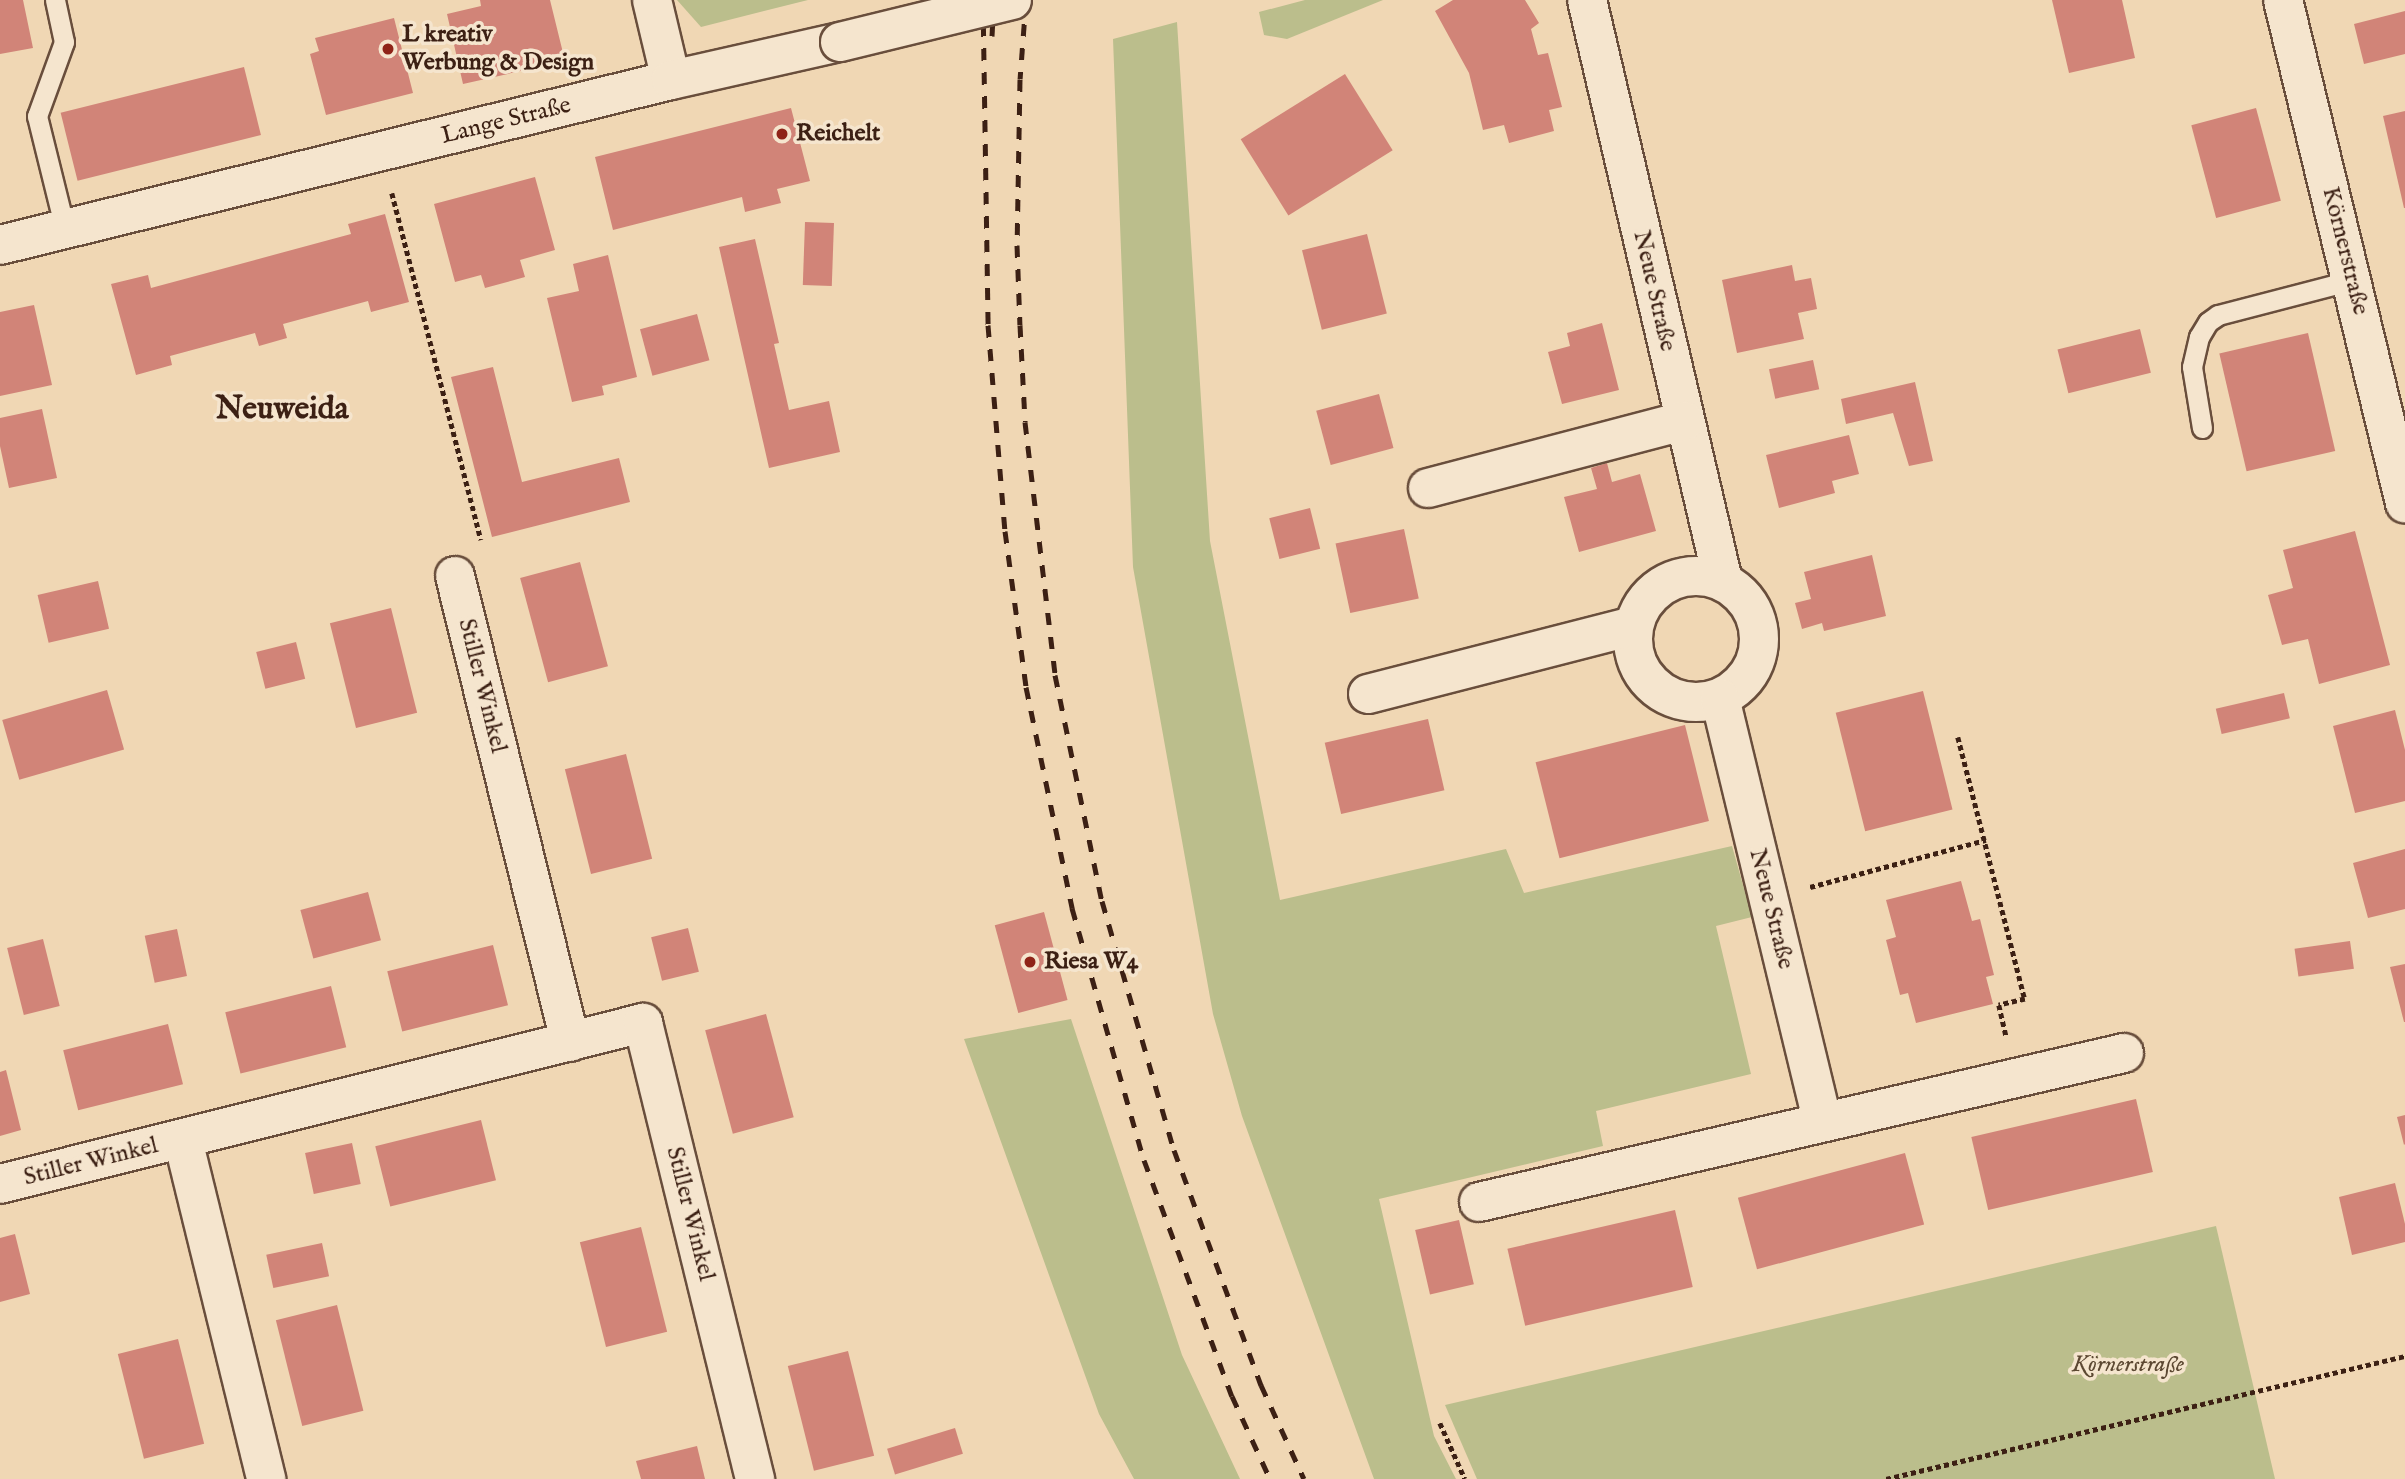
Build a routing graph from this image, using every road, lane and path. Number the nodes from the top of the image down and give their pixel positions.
1 (55, 0) edge
2 (652, 0) edge
3 (1012, 0) edge
4 (1587, 0) edge
5 (2283, 0) edge
6 (671, 80) junction
7 (381, 151) junction
8 (65, 229) junction
9 (0, 245) edge
10 (2352, 280) junction
11 (1684, 421) junction
12 (2202, 428) dead end
13 (1428, 488) dead end
14 (2405, 503) edge
15 (455, 576) joint
16 (1723, 581) junction
17 (1633, 626) junction
18 (1368, 694) dead end
19 (1720, 698) junction
20 (1958, 737) dead end
21 (1986, 840) junction
22 (1769, 897) junction
23 (570, 1042) junction
24 (2124, 1054) dead end
25 (2015, 1078) junction
26 (1822, 1121) junction
27 (183, 1140) junction
28 (0, 1184) edge
29 (1479, 1202) dead end
30 (2405, 1356) edge
31 (1440, 1423) dead end
32 (266, 1479) edge
33 (755, 1479) edge
34 (1465, 1479) edge
35 (1886, 1479) edge

1 - 8 lane
2 - 6 street
3 - 6 street, Lange Straße, bridge
4 - 11 street, Neue Straße
5 - 10 street, Körnerstraße
6 - 7 street, Lange Straße
7 - 8 street, Lange Straße
7 - 15 path
8 - 9 street, Lange Straße
10 - 12 lane
10 - 14 street, Körnerstraße
11 - 13 street
11 - 16 street, Neue Straße
15 - 23 street, Stiller Winkel
16 - 17 street
16 - 19 street
17 - 18 street
17 - 19 street
19 - 22 street, Neue Straße
20 - 21 path
21 - 22 path
21 - 25 path
22 - 26 street, Neue Straße
23 - 27 street, Stiller Winkel
23 - 33 street, Stiller Winkel
24 - 25 street
25 - 26 street
26 - 29 street
27 - 28 street, Stiller Winkel
27 - 32 street, Stiller Winkel
30 - 35 path
31 - 34 path

